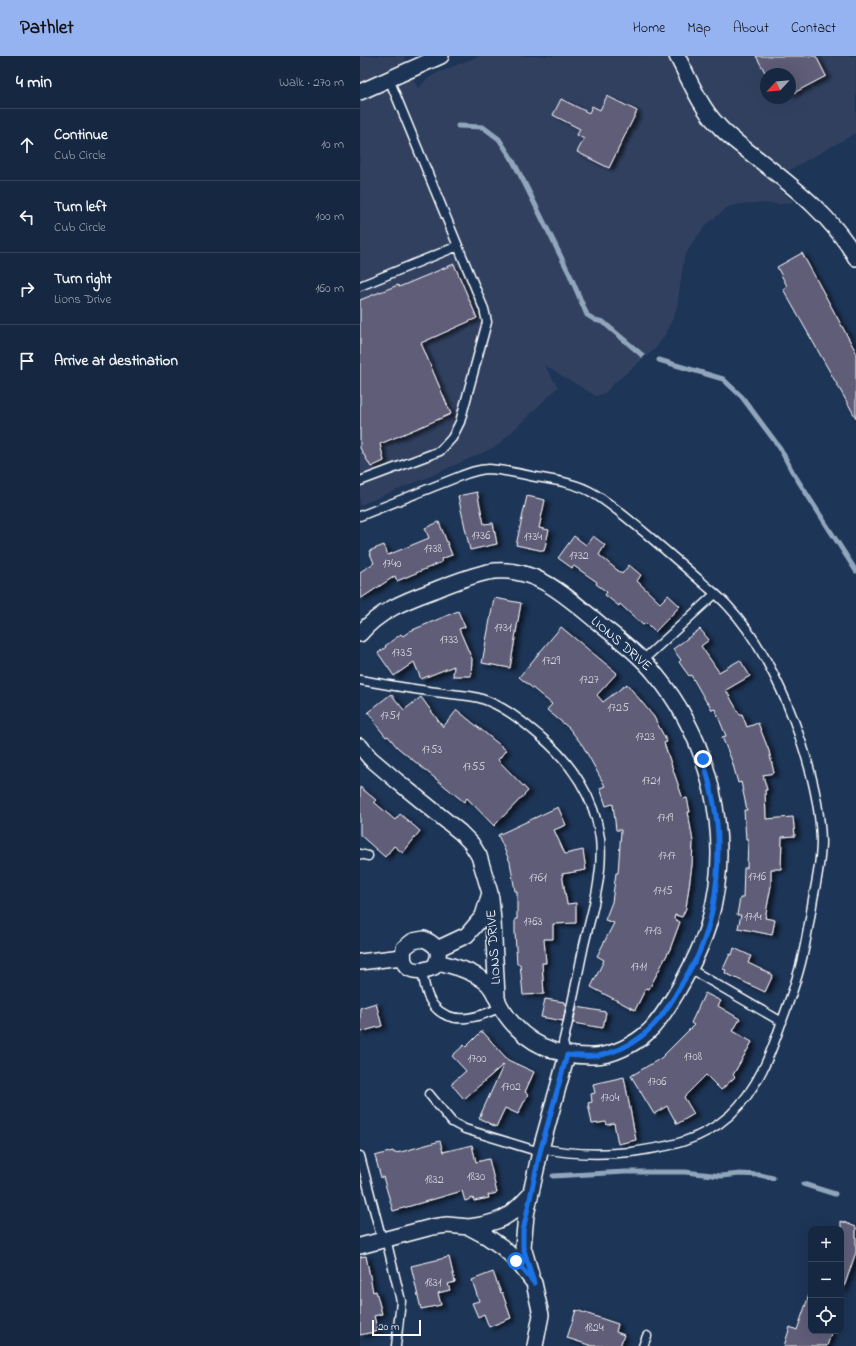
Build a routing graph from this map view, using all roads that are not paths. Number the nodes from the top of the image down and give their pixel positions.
1 (677, 56) edge
2 (435, 57) edge
3 (389, 79) junction
4 (360, 92) edge
5 (458, 246) junction
6 (856, 258) edge
7 (360, 286) edge
8 (360, 481) edge
9 (360, 516) edge
10 (715, 594) junction
11 (360, 634) edge
12 (643, 660) junction
13 (360, 680) edge
14 (360, 746) edge
15 (490, 893) junction
16 (437, 956) junction
17 (402, 957) junction
18 (360, 962) edge
19 (690, 969) junction
20 (422, 971) junction
21 (499, 1004) junction
22 (782, 1022) junction
23 (567, 1055) junction
24 (429, 1094) dead end
25 (541, 1150) junction
26 (360, 1156) edge
27 (530, 1195) junction
28 (469, 1227) junction
29 (384, 1240) junction
30 (360, 1246) edge
31 (534, 1283) junction
32 (647, 1336) dead end
33 (396, 1346) edge
34 (535, 1346) edge
35 (643, 1346) edge

1 - 6 street
2 - 3 street
3 - 4 street
3 - 5 lane
5 - 7 lane
5 - 8 lane
9 - 10 lane
10 - 12 lane
10 - 22 lane
11 - 12 street, LIONS DRIVE
12 - 19 street, LIONS DRIVE
13 - 23 lane
14 - 15 street, LIONS DRIVE
15 - 16 street, LIONS DRIVE
15 - 21 street, LIONS DRIVE
16 - 17 street
16 - 20 street
16 - 21 street, LIONS DRIVE
17 - 18 street
17 - 20 street
19 - 22 lane
19 - 23 street, LIONS DRIVE
20 - 21 lane
21 - 23 street, LIONS DRIVE
22 - 25 lane
23 - 25 street
24 - 25 lane
25 - 27 street
26 - 29 lane
27 - 28 street
27 - 31 street
28 - 29 street
28 - 31 street
29 - 30 street
29 - 33 lane
31 - 34 street
32 - 35 lane

